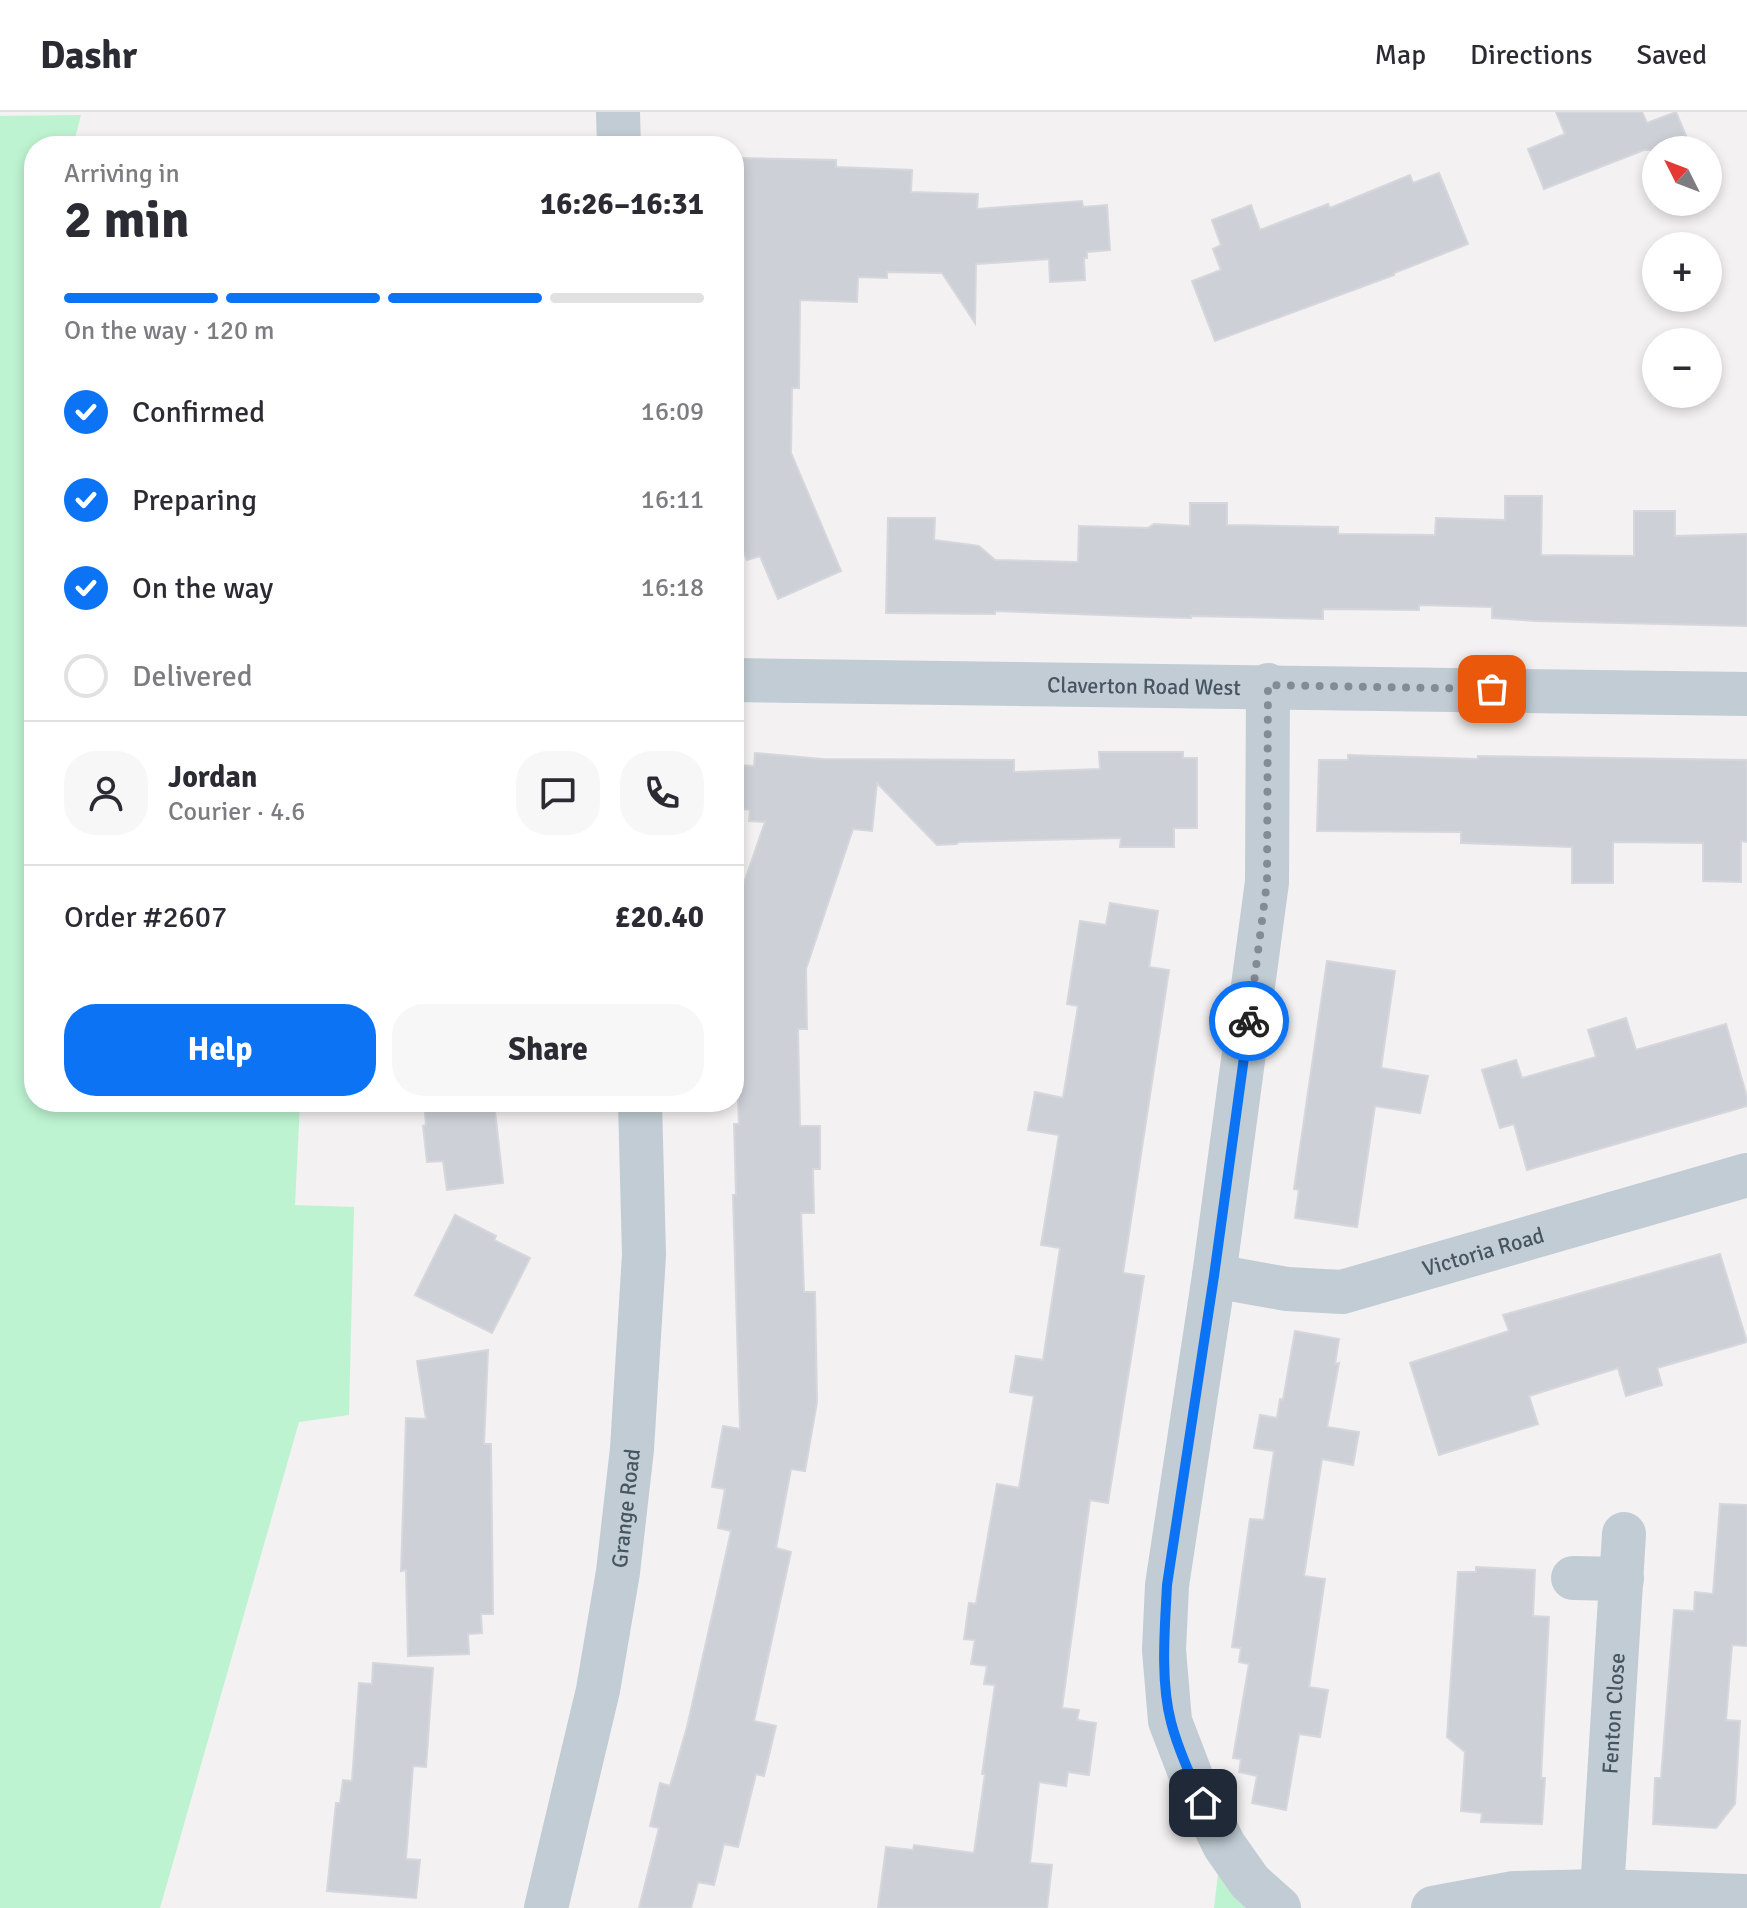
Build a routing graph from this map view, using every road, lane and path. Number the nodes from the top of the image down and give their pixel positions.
1 (618, 112) edge
2 (619, 136) edge
3 (744, 680) edge
4 (1268, 685) junction
5 (1747, 694) edge
6 (640, 1112) edge
7 (1747, 1175) edge
8 (1214, 1276) junction
9 (1624, 1534) dead end
10 (1573, 1578) dead end
11 (1622, 1579) junction
12 (1602, 1891) junction
13 (1747, 1896) edge
14 (546, 1908) edge
15 (1279, 1908) edge
16 (1433, 1908) edge

1 - 2 street
3 - 4 street, Claverton Road West
4 - 5 street, Claverton Road West
4 - 8 street
6 - 14 street, Grange Road
7 - 8 street, Victoria Road
8 - 15 street
9 - 11 street, Fenton Close
10 - 11 street
11 - 12 street, Fenton Close
12 - 13 street
12 - 16 street

